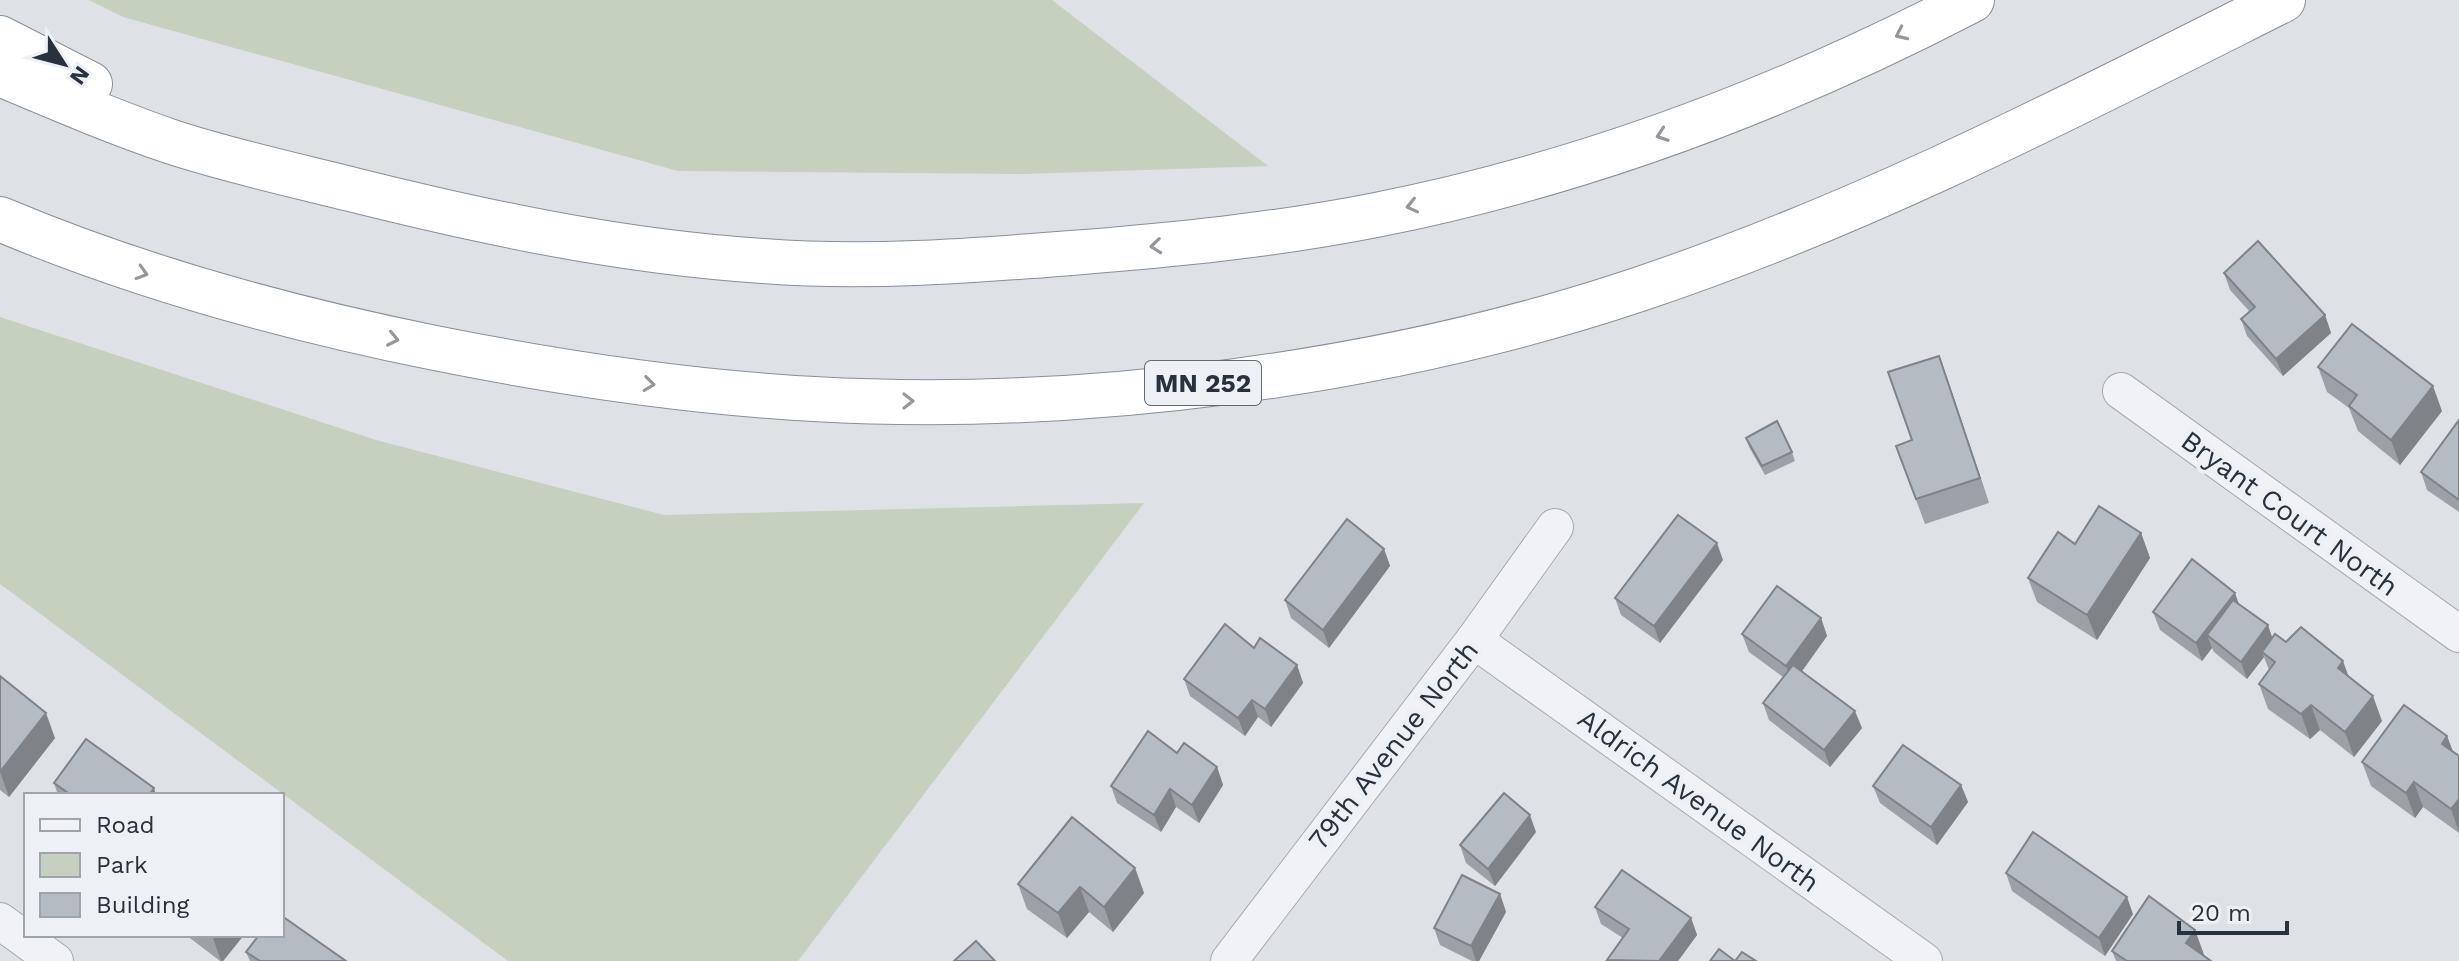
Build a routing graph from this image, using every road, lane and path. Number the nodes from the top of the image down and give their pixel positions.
1 (1972, 0) edge
2 (2283, 0) edge
3 (0, 38) edge
4 (0, 74) edge
5 (226, 157) junction
6 (0, 219) edge
7 (2121, 391) dead end
8 (1555, 527) dead end
9 (2459, 634) edge
10 (1474, 640) junction
11 (0, 921) edge
12 (55, 961) edge
13 (1229, 961) edge
14 (1924, 961) edge

1 -> 5 highway
6 -> 2 highway, MN 252
3 - 5 highway
4 - 5 highway
7 - 9 street, Bryant Court North
8 - 10 street, 79th Avenue North
10 - 13 street, 79th Avenue North
10 - 14 street, Aldrich Avenue North
11 - 12 street

